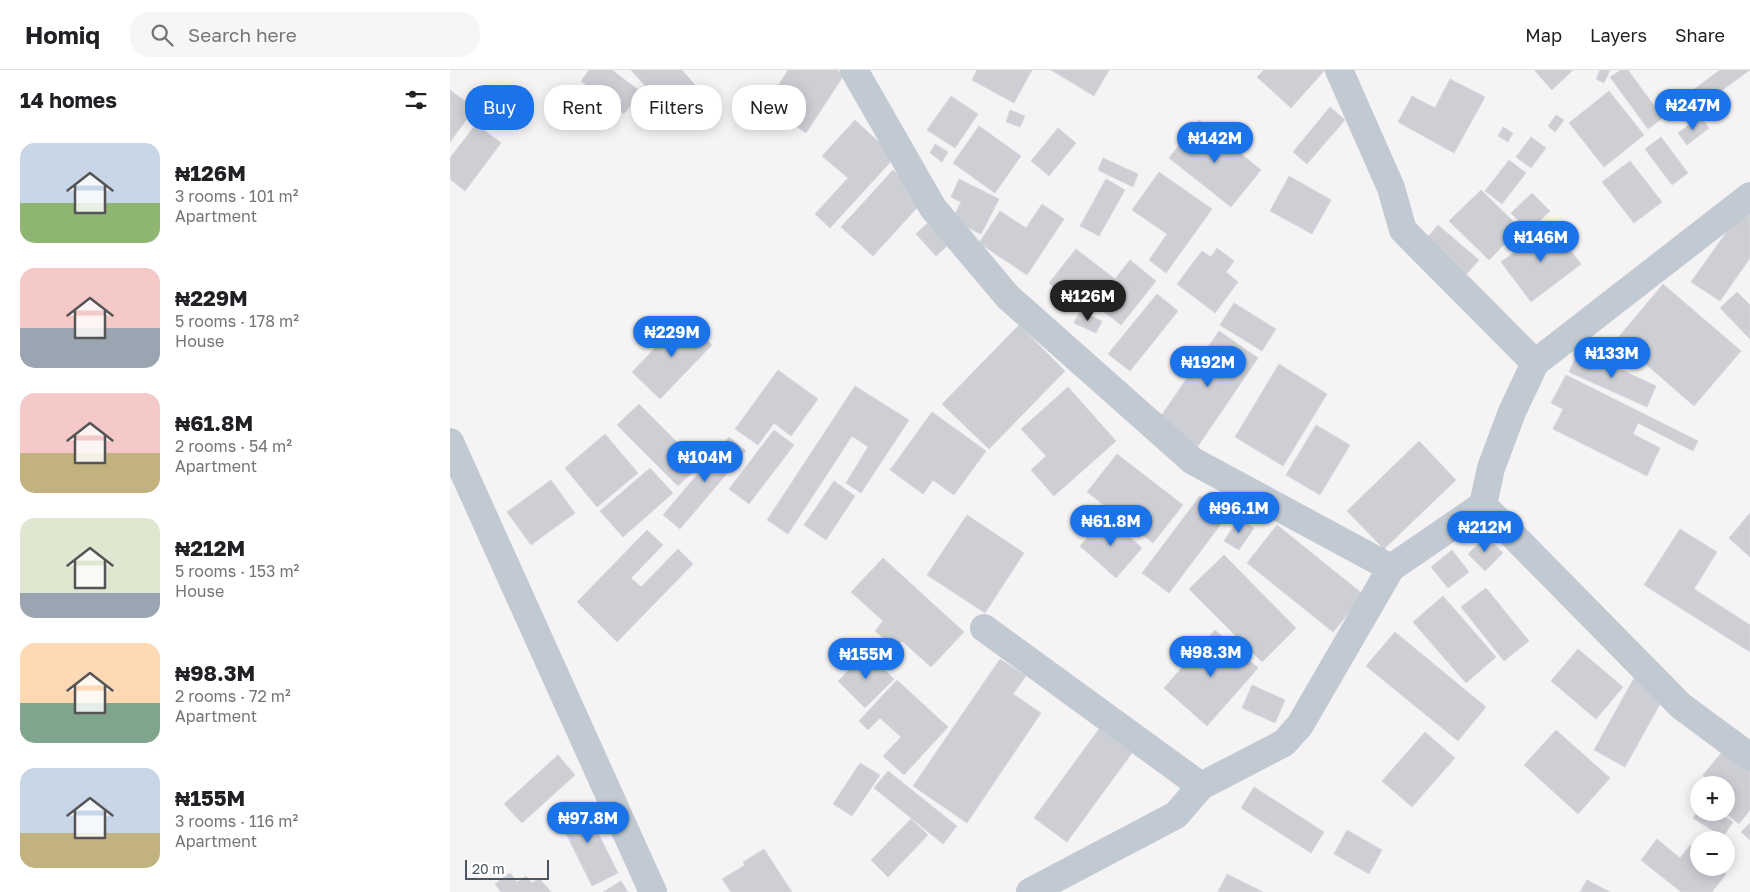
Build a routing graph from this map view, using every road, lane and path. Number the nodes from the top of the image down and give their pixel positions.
1 (854, 70) edge
2 (1339, 70) edge
3 (1750, 196) edge
4 (1535, 363) junction
5 (450, 442) edge
6 (1483, 505) junction
7 (1391, 568) junction
8 (984, 628) dead end
9 (1750, 757) edge
10 (1201, 786) junction
11 (653, 892) edge
12 (1030, 892) edge

1 - 7 street
2 - 4 street
3 - 4 street
4 - 6 street
5 - 11 street
6 - 7 street
6 - 9 street
7 - 10 street
8 - 10 street
10 - 12 street

